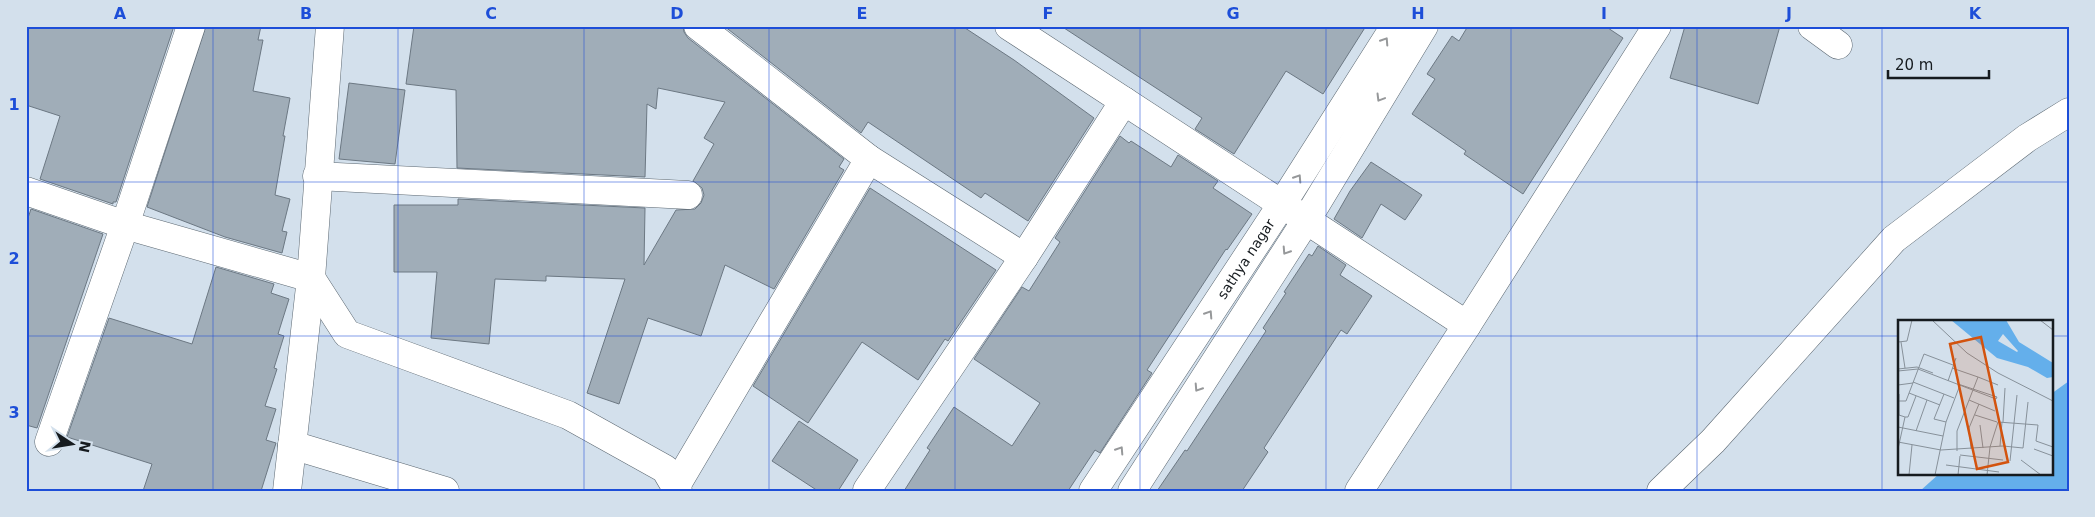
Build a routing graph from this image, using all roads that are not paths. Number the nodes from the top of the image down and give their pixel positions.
1 (191, 26) edge
2 (330, 26) edge
3 (698, 26) edge
4 (1009, 26) edge
5 (1395, 26) edge
6 (1424, 26) edge
7 (1657, 26) edge
8 (1812, 26) edge
9 (1838, 45) dead end
10 (1124, 101) junction
11 (2069, 112) edge
12 (869, 159) junction
13 (317, 176) junction
14 (26, 191) edge
15 (688, 195) dead end
16 (1282, 204) junction
17 (1307, 219) junction
18 (126, 224) junction
19 (1024, 257) junction
20 (311, 278) junction
21 (1467, 325) junction
22 (49, 442) dead end
23 (292, 445) junction
24 (677, 489) edge
25 (867, 490) edge
26 (287, 491) edge
27 (445, 491) edge
28 (1093, 491) edge
29 (1132, 491) edge
30 (1359, 491) edge
31 (1661, 491) edge

1 - 18 street
2 - 13 street
3 - 12 street
4 - 10 street
16 -> 5 street, sathya nagar
6 -> 17 street
7 - 21 street
8 - 9 street
10 - 16 street
10 - 19 street
11 - 31 street
12 - 19 street
12 - 24 street
13 - 15 street
13 - 20 street
14 - 18 street
16 - 17 street
28 -> 16 street, sathya nagar
17 - 21 street
17 -> 29 street
18 - 20 street
18 - 22 street
19 - 25 street
20 - 23 street
20 - 24 street
21 - 30 street
23 - 26 street
23 - 27 street

